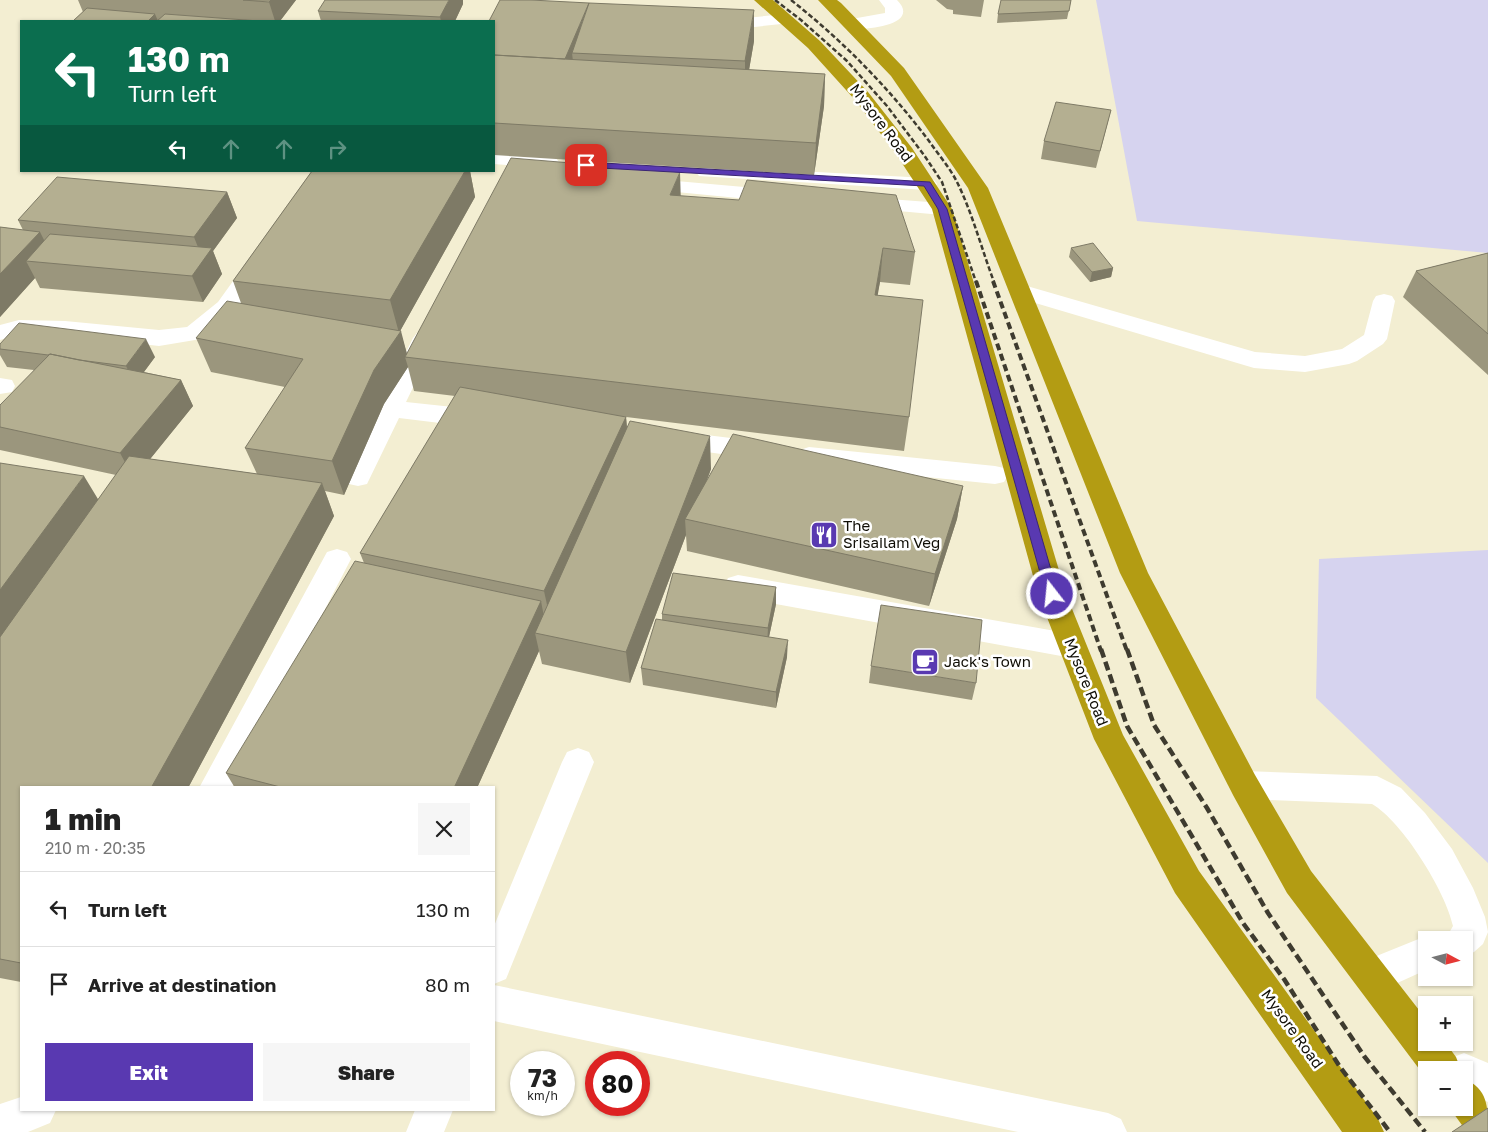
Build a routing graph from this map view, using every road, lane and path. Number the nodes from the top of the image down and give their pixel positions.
1 (887, 0) edge
2 (780, 10) edge
3 (832, 10) edge
4 (702, 26) edge
5 (495, 158) edge
6 (503, 180) edge
7 (927, 184) junction
8 (800, 198) edge
9 (839, 201) edge
10 (942, 209) junction
11 (272, 243) edge
12 (1020, 291) junction
13 (1384, 301) dead end
14 (436, 316) edge
15 (0, 333) edge
16 (390, 409) junction
17 (509, 422) edge
18 (647, 437) edge
19 (994, 475) dead end
20 (358, 476) dead end
21 (337, 559) dead end
22 (710, 581) edge
23 (1072, 646) junction
24 (578, 762) dead end
25 (1244, 785) junction
26 (216, 786) edge
27 (1471, 931) edge
28 (1418, 956) edge
29 (495, 965) edge
30 (1372, 977) junction
31 (495, 1003) edge
32 (1436, 1061) edge
33 (1473, 1075) edge
34 (1488, 1083) edge
35 (1473, 1109) edge
36 (34, 1111) edge
37 (434, 1111) edge
38 (0, 1123) edge
39 (1488, 1129) edge
40 (425, 1132) edge
41 (1108, 1132) edge
42 (1365, 1132) edge

1 - 3 street
2 - 4 street
2 - 7 highway, Mysore Road
3 - 12 highway
5 - 6 street
7 - 8 street
7 - 10 highway, Mysore Road
9 - 10 street
10 - 23 highway, Mysore Road
11 - 15 street
12 - 13 street
12 - 25 highway
14 - 16 street
16 - 17 street
16 - 20 street
18 - 19 street
21 - 26 street
22 - 23 street
23 - 42 highway, Mysore Road
24 - 29 street
25 - 27 street
25 - 30 highway
28 - 30 street
30 - 32 highway
31 - 41 street
33 - 34 street
35 - 39 highway
36 - 38 street
37 - 40 street

